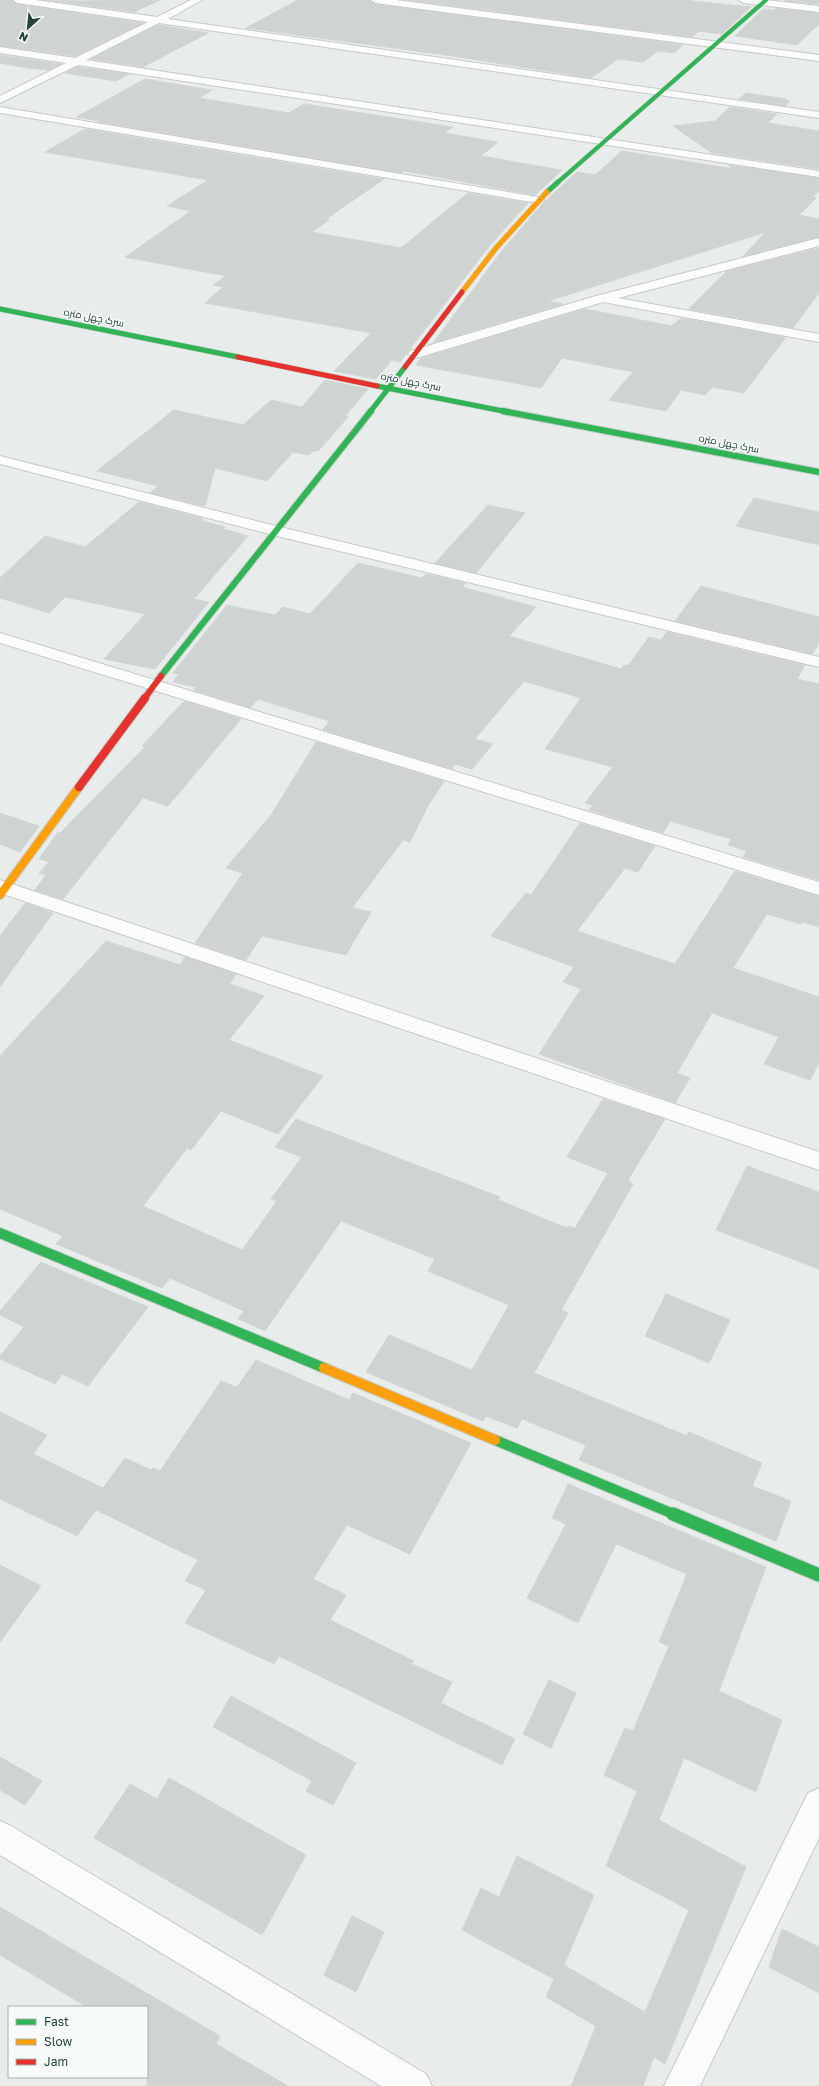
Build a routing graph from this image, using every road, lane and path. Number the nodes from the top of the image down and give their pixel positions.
1 (17, 0) edge
2 (198, 0) edge
3 (375, 0) edge
4 (743, 0) edge
5 (765, 1) edge
6 (819, 9) edge
7 (158, 20) junction
8 (718, 45) junction
9 (0, 50) edge
10 (819, 58) edge
11 (75, 62) junction
12 (661, 92) junction
13 (0, 100) edge
14 (0, 110) edge
15 (819, 115) edge
16 (602, 141) junction
17 (819, 174) edge
18 (538, 200) junction
19 (818, 242) edge
20 (600, 299) junction
21 (0, 309) edge
22 (819, 338) edge
23 (416, 354) junction
24 (389, 388) junction
25 (0, 460) edge
26 (819, 472) edge
27 (277, 531) junction
28 (0, 638) edge
29 (819, 662) edge
30 (154, 684) junction
31 (2, 889) edge
32 (819, 889) edge
33 (819, 1161) edge
34 (0, 1233) edge
35 (819, 1574) edge
36 (819, 1804) edge
37 (0, 1837) edge
38 (414, 2086) edge
39 (682, 2086) edge

1 - 7 street
2 - 7 street
3 - 8 street
4 - 5 street
5 - 6 street
5 - 8 street
7 - 11 street
7 - 12 street
8 - 10 street
8 - 12 street
9 - 11 street
11 - 13 street
11 - 16 street
12 - 15 street
12 - 16 street
14 - 18 street
16 - 17 street
16 - 18 street
18 - 23 street
19 - 20 street
20 - 22 street
20 - 23 street
21 - 24 street, سرک چهل متره
23 - 24 street
24 - 26 street, سرک چهل متره
24 - 27 street
25 - 27 street
27 - 29 street
27 - 30 street
28 - 30 street
30 - 31 street
30 - 32 street
31 - 33 street
34 - 35 street
36 - 39 street
37 - 38 street

